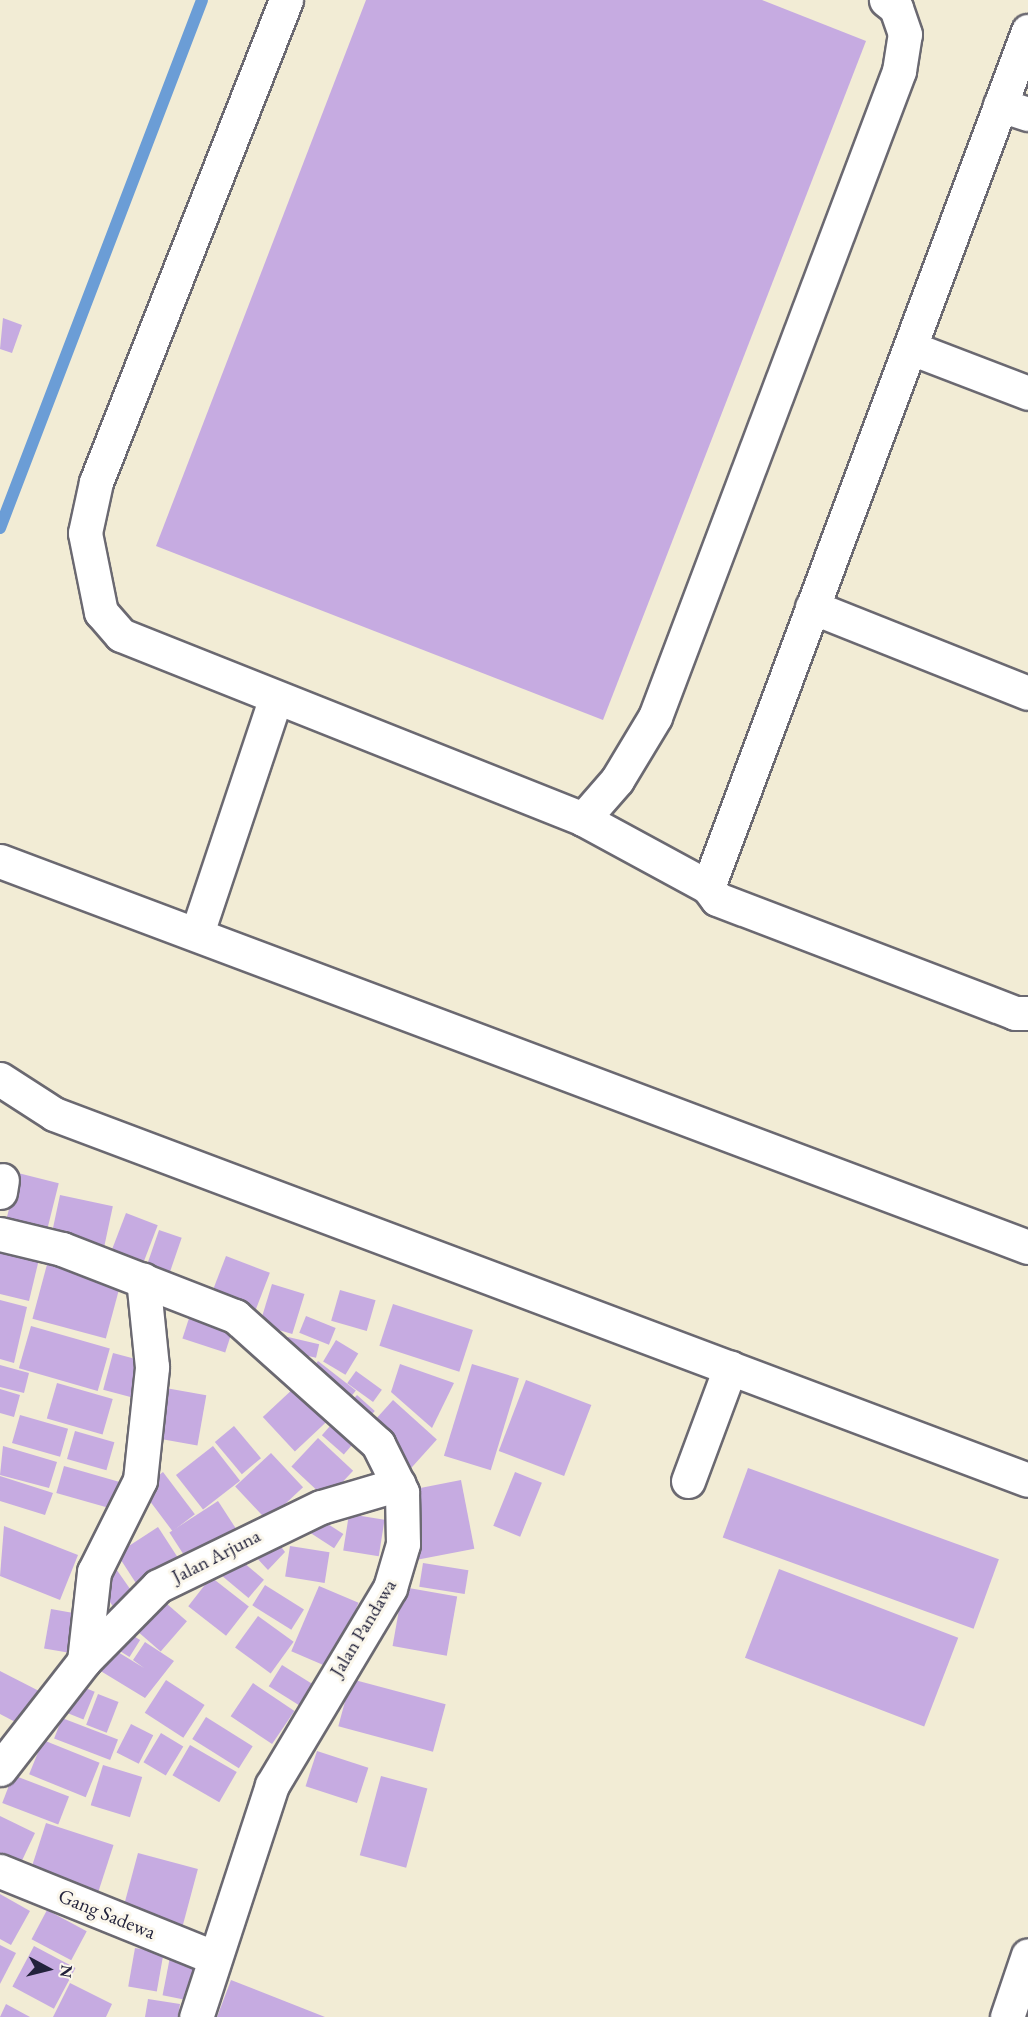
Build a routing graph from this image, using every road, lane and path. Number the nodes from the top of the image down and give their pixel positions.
1 (286, 0) edge
2 (886, 0) edge
3 (1028, 31) edge
4 (1014, 110) edge
5 (911, 348) junction
6 (1028, 393) edge
7 (812, 607) junction
8 (1028, 693) edge
9 (275, 700) junction
10 (583, 819) junction
11 (0, 861) edge
12 (708, 887) junction
13 (197, 933) junction
14 (1028, 1013) edge
15 (0, 1079) edge
16 (0, 1233) edge
17 (1028, 1246) edge
18 (143, 1279) junction
19 (730, 1368) junction
20 (1028, 1480) edge
21 (688, 1481) dead end
22 (399, 1484) junction
23 (84, 1661) junction
24 (0, 1768) edge
25 (0, 1871) edge
26 (1028, 1955) edge
27 (213, 1957) junction
28 (196, 2017) edge
29 (1007, 2017) edge

1 - 9 street
2 - 10 street
3 - 4 street
4 - 5 street
5 - 6 street
5 - 7 street
7 - 8 street
7 - 12 street
9 - 10 street
9 - 13 street
10 - 12 street
11 - 13 street
12 - 14 street
13 - 17 street
15 - 19 street
16 - 18 street, Jalan Pandawa
18 - 22 street, Jalan Pandawa
18 - 23 street
19 - 20 street
19 - 21 street
22 - 23 street, Jalan Arjuna
22 - 27 street, Jalan Pandawa
23 - 24 street, Jalan Arjuna
25 - 27 street, Gang Sadewa
26 - 29 street
27 - 28 street, Jalan Pandawa

